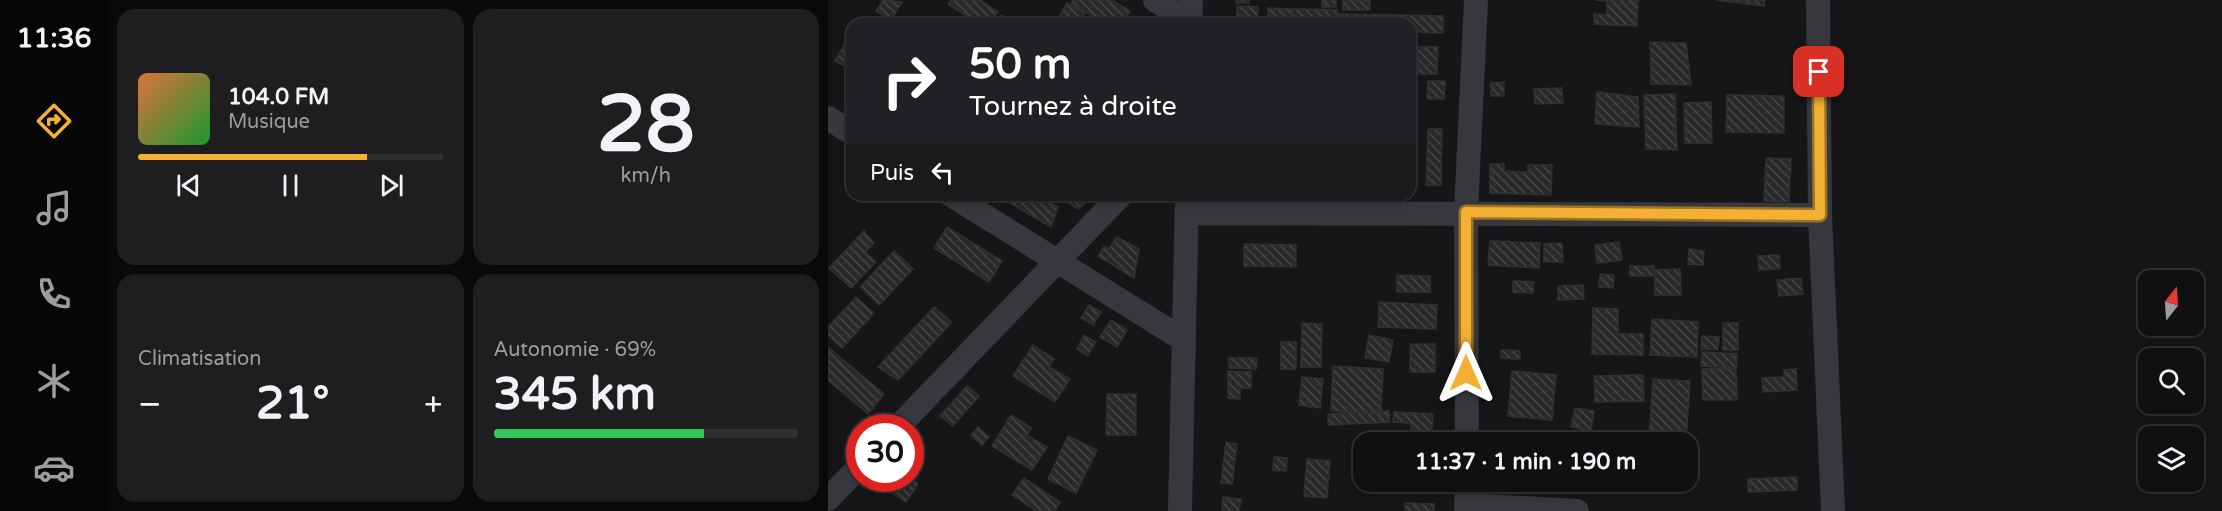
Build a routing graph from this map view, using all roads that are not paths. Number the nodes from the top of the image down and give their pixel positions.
1 (1155, 0) edge
2 (1191, 0) edge
3 (1476, 0) edge
4 (1818, 0) edge
5 (1181, 18) edge
6 (1190, 18) edge
7 (828, 118) edge
8 (846, 129) edge
9 (961, 201) edge
10 (1114, 201) edge
11 (1187, 204) edge
12 (1466, 212) junction
13 (1820, 215) junction
14 (1057, 261) junction
15 (1184, 340) junction
16 (910, 414) edge
17 (1467, 432) edge
18 (846, 481) edge
19 (1467, 499) edge
20 (828, 500) edge
21 (844, 511) edge
22 (1180, 511) edge
23 (1577, 511) edge
24 (1833, 511) edge

1 - 5 street
2 - 6 street
3 - 12 street
4 - 13 street
7 - 8 street
9 - 14 street
10 - 14 street
11 - 12 street
11 - 15 street
12 - 13 street
12 - 17 street
13 - 24 street
14 - 15 street
14 - 16 street
15 - 22 street
18 - 20 street
19 - 23 street
20 - 21 street

